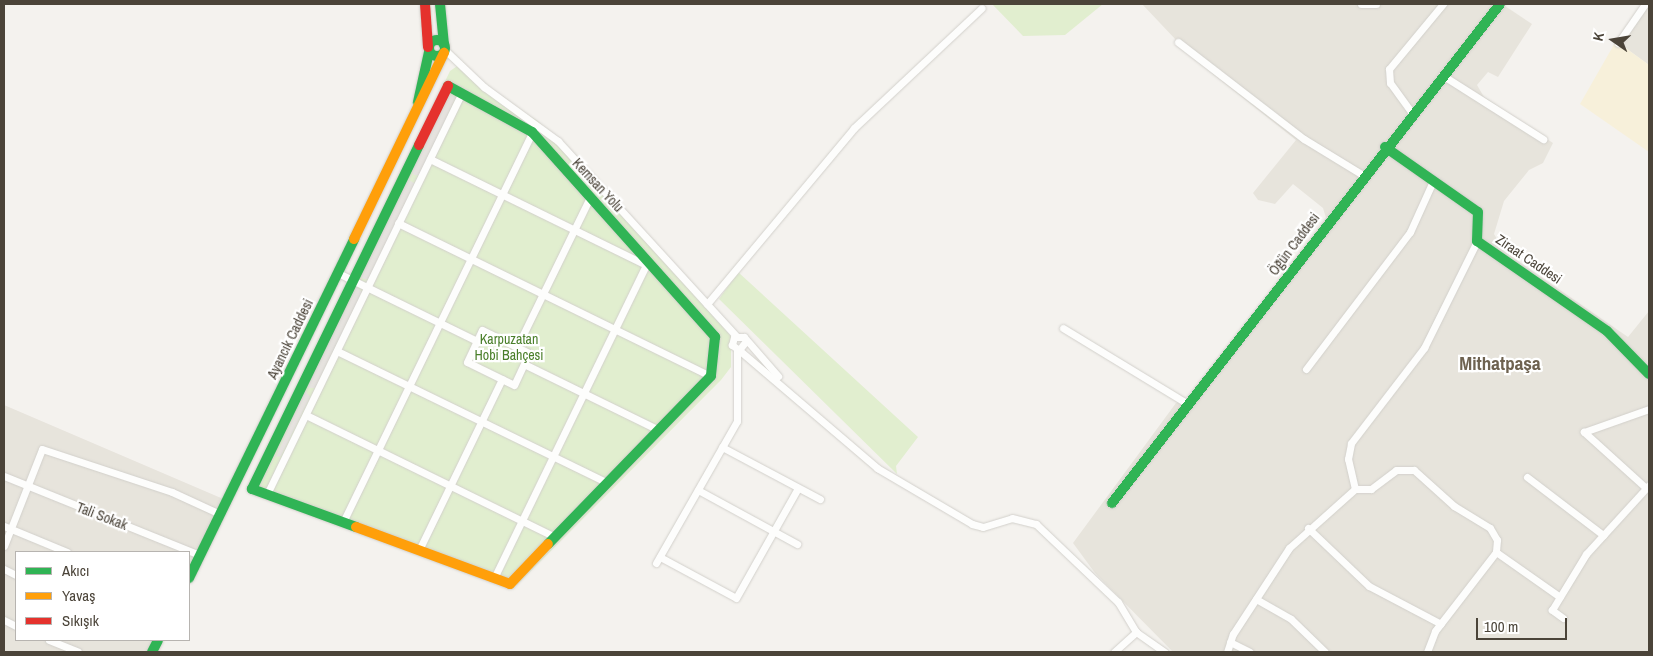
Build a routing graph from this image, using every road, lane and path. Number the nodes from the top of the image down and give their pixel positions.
1 (425, 4) edge
2 (440, 4) edge
3 (1361, 4) edge
4 (1376, 4) edge
5 (1443, 4) edge
6 (1645, 4) edge
7 (1496, 5) edge
8 (982, 8) dead end
9 (1178, 42) dead end
10 (1618, 43) dead end
11 (429, 49) junction
12 (444, 49) junction
13 (1441, 75) junction
14 (462, 93) junction
15 (415, 113) junction
16 (1412, 113) junction
17 (532, 132) junction
18 (1543, 139) dead end
19 (1384, 147) junction
20 (430, 159) junction
21 (405, 173) junction
22 (1363, 175) junction
23 (420, 180) junction
24 (1433, 181) junction
25 (502, 194) junction
26 (590, 197) junction
27 (398, 224) junction
28 (574, 230) junction
29 (1477, 241) junction
30 (471, 259) junction
31 (648, 264) junction
32 (338, 273) junction
33 (353, 281) junction
34 (367, 288) junction
35 (543, 294) junction
36 (707, 304) junction
37 (440, 323) junction
38 (1063, 328) dead end
39 (615, 329) junction
40 (736, 336) junction
41 (477, 341) junction
42 (746, 341) junction
43 (517, 347) junction
44 (337, 350) junction
45 (738, 350) junction
46 (524, 364) junction
47 (1306, 368) dead end
48 (1649, 374) edge
49 (711, 376) junction
50 (502, 379) junction
51 (302, 386) junction
52 (409, 386) junction
53 (790, 389) junction
54 (316, 393) junction
55 (584, 393) junction
56 (1188, 404) junction
57 (1649, 409) edge
58 (306, 415) junction
59 (481, 421) junction
60 (658, 430) junction
61 (722, 447) junction
62 (378, 450) junction
63 (268, 455) junction
64 (553, 456) junction
65 (283, 462) junction
66 (4, 476) edge
67 (1526, 477) dead end
68 (608, 483) junction
69 (450, 485) junction
70 (1648, 486) edge
71 (26, 487) junction
72 (798, 488) junction
73 (1355, 489) junction
74 (698, 490) junction
75 (267, 494) junction
76 (820, 500) dead end
77 (1112, 503) dead end
78 (220, 514) junction
79 (522, 520) junction
80 (343, 522) junction
81 (4, 526) edge
82 (1308, 528) junction
83 (12, 529) junction
84 (774, 531) junction
85 (555, 536) junction
86 (1603, 536) junction
87 (797, 544) dead end
88 (4, 546) edge
89 (418, 550) junction
90 (65, 551) edge
91 (190, 551) edge
92 (190, 551) edge
93 (1496, 552) junction
94 (200, 555) junction
95 (190, 576) edge
96 (494, 578) junction
97 (1560, 596) junction
98 (1256, 599) junction
99 (1563, 618) dead end
100 (1441, 624) junction
101 (1136, 632) junction
102 (51, 641) edge
103 (1230, 642) junction
104 (78, 652) edge
105 (1114, 652) edge
106 (1166, 652) edge
107 (1227, 652) edge
108 (1250, 652) edge
109 (1325, 652) edge
110 (1427, 652) edge

1 - 11 street, Ayancık Caddesi
2 - 12 street
3 - 4 street
5 - 16 street
6 - 10 street
7 - 13 street, Öğün Caddesi
8 - 36 street
9 - 22 street
11 - 12 street
11 - 15 street, Ayancık Caddesi
12 - 15 street, Ayancık Caddesi
12 - 36 street, Kemsan Yolu
13 - 16 street, Öğün Caddesi
13 - 18 street
14 - 17 street
14 - 20 street
14 - 21 street
15 - 32 street, Ayancık Caddesi
16 - 19 street, Öğün Caddesi
17 - 25 street
17 - 26 street
19 - 22 street, Öğün Caddesi
19 - 24 street, Ziraat Caddesi
20 - 23 street
20 - 25 street
21 - 23 street
21 - 33 street
22 - 56 street, Öğün Caddesi
23 - 27 street
24 - 29 street, Ziraat Caddesi
24 - 47 street
25 - 28 street
25 - 30 street
26 - 28 street
26 - 31 street
27 - 30 street
27 - 34 street
28 - 31 street
28 - 35 street
29 - 48 street, Ziraat Caddesi
29 - 73 street
30 - 35 street
30 - 37 street
31 - 39 street
31 - 49 street
32 - 33 street
32 - 78 street, Ayancık Caddesi
33 - 34 street
33 - 51 street
34 - 37 street
34 - 44 street
35 - 39 street
35 - 43 street
36 - 40 street, Kemsan Yolu
37 - 41 street
37 - 52 street
38 - 56 street
39 - 49 street
39 - 55 street
40 - 42 street
40 - 45 street
41 - 43 street
41 - 50 street
42 - 45 street
42 - 53 street
43 - 46 street
44 - 52 street
44 - 54 street
45 - 53 street
45 - 61 street
46 - 50 street
46 - 55 street
49 - 60 street
50 - 59 street
51 - 54 street
51 - 63 street
52 - 59 street
52 - 62 street
53 - 101 street
54 - 58 street
55 - 60 street
55 - 64 street
56 - 77 street, Öğün Caddesi
57 - 70 street
58 - 62 street
58 - 65 street
59 - 64 street
59 - 69 street
60 - 68 street
61 - 72 street
61 - 74 street
62 - 69 street
62 - 80 street
63 - 65 street
63 - 75 street
64 - 68 street
64 - 79 street
65 - 75 street
66 - 71 street, Tali Sokak
67 - 86 street
68 - 85 street
69 - 79 street
69 - 89 street
70 - 86 street
71 - 78 street
71 - 83 street
71 - 91 street, Tali Sokak
72 - 76 street
72 - 84 street
73 - 82 street
73 - 93 street
74 - 84 street
74 - 84 street
75 - 80 street
78 - 94 street, Ayancık Caddesi
79 - 85 street
79 - 96 street
80 - 89 street
81 - 83 street
82 - 98 street
82 - 100 street
83 - 88 street
83 - 90 street
84 - 87 street
85 - 96 street
86 - 97 street
89 - 96 street
92 - 94 street, Tali Sokak
93 - 97 street
93 - 100 street
94 - 95 street, Ayancık Caddesi
97 - 99 street
98 - 103 street
98 - 109 street
100 - 110 street
101 - 105 street
101 - 106 street
102 - 104 street
103 - 107 street
103 - 108 street

